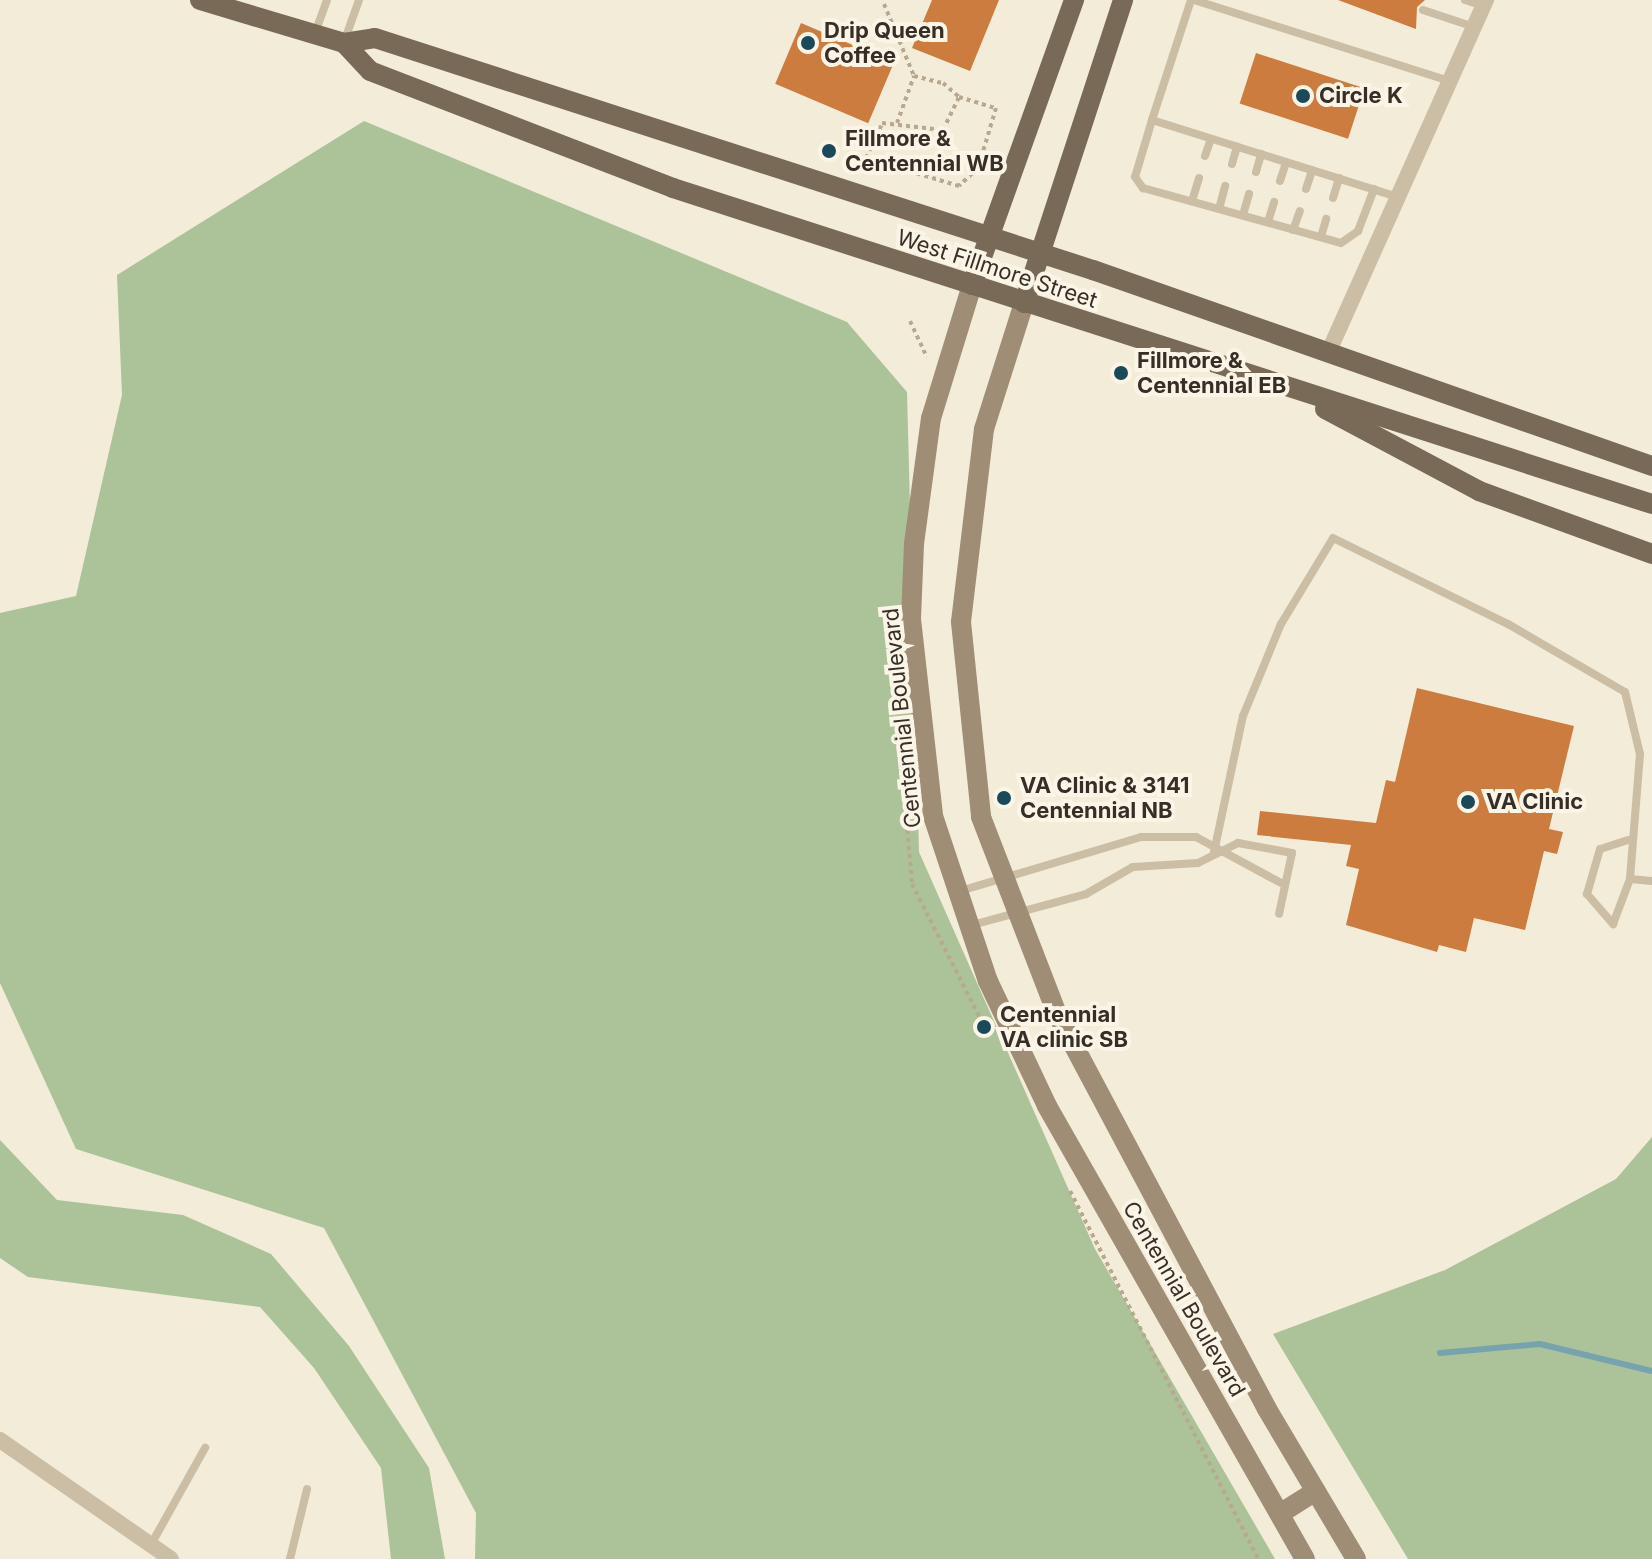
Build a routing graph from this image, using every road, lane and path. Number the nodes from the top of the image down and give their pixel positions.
1 (200, 0) edge
2 (327, 0) edge
3 (359, 0) edge
4 (1074, 0) edge
5 (1123, 0) edge
6 (1193, 0) edge
7 (1465, 0) edge
8 (1485, 3) edge
9 (884, 4) dead end
10 (1423, 10) dead end
11 (1474, 27) junction
12 (315, 34) junction
13 (344, 43) junction
14 (914, 76) junction
15 (1450, 82) junction
16 (959, 97) junction
17 (1152, 120) junction
18 (897, 123) junction
19 (1211, 139) junction
20 (1237, 147) junction
21 (1261, 154) junction
22 (1205, 156) dead end
23 (1286, 162) junction
24 (1232, 164) dead end
25 (1312, 170) junction
26 (1256, 172) dead end
27 (1199, 178) dead end
28 (1339, 178) junction
29 (1280, 181) dead end
30 (1225, 186) dead end
31 (1306, 189) dead end
32 (1374, 189) junction
33 (1249, 194) dead end
34 (1398, 197) junction
35 (1333, 198) dead end
36 (1192, 201) junction
37 (1274, 202) dead end
38 (1219, 209) junction
39 (1300, 211) dead end
40 (1243, 215) junction
41 (1326, 219) dead end
42 (1268, 222) junction
43 (1293, 230) junction
44 (988, 237) junction
45 (1321, 237) junction
46 (1040, 253) junction
47 (972, 285) junction
48 (1024, 303) junction
49 (910, 321) dead end
50 (1329, 351) junction
51 (930, 365) dead end
52 (1287, 387) junction
53 (1652, 466) edge
54 (1652, 504) edge
55 (1652, 554) edge
56 (892, 639) dead end
57 (1628, 840) junction
58 (1214, 852) junction
59 (1630, 879) junction
60 (1001, 880) junction
61 (1652, 881) edge
62 (1283, 884) junction
63 (956, 892) junction
64 (1016, 912) junction
65 (1279, 914) dead end
66 (967, 926) junction
67 (990, 1037) dead end
68 (1068, 1188) dead end
69 (0, 1440) edge
70 (205, 1448) dead end
71 (307, 1489) dead end
72 (1316, 1491) junction
73 (1281, 1513) junction
74 (153, 1541) junction
75 (171, 1559) edge
76 (290, 1559) edge
77 (1258, 1559) edge
78 (1305, 1559) edge
79 (1356, 1559) edge

1 - 12 main road, West Fillmore Street
2 - 12 lane
3 - 13 lane
4 - 44 main road, Centennial Boulevard
5 - 46 main road, Centennial Boulevard
6 - 15 lane
6 - 17 lane
7 - 8 lane
8 - 11 street
9 - 14 path
10 - 11 lane
11 - 15 street
12 - 13 main road, West Fillmore Street
13 - 44 main road, West Fillmore Street
13 - 47 main road, West Fillmore Street
14 - 16 path
14 - 18 path
15 - 34 street
16 - 18 path
16 - 18 path
17 - 19 lane
17 - 36 lane
19 - 20 lane
19 - 22 lane
20 - 21 lane
20 - 24 lane
21 - 23 lane
21 - 26 lane
23 - 25 lane
23 - 29 lane
25 - 28 lane
25 - 31 lane
27 - 36 lane
28 - 32 lane
28 - 35 lane
30 - 38 lane
32 - 34 lane
32 - 45 lane
33 - 40 lane
34 - 50 street
36 - 38 lane
37 - 42 lane
38 - 40 lane
39 - 43 lane
40 - 42 lane
41 - 45 lane
42 - 43 lane
43 - 45 lane
44 - 46 main road, West Fillmore Street
44 - 47 main road, Centennial Boulevard
46 - 48 main road, Centennial Boulevard
46 - 50 main road, West Fillmore Street
47 - 48 main road, West Fillmore Street
47 - 63 main road, Centennial Boulevard
48 - 52 main road, West Fillmore Street
48 - 60 main road, Centennial Boulevard
49 - 51 path
50 - 53 main road, West Fillmore Street
52 - 54 main road, West Fillmore Street
52 - 55 main road
56 - 67 path
57 - 58 lane
57 - 59 lane
57 - 59 lane
58 - 60 lane
58 - 62 lane
58 - 62 lane
58 - 64 lane
59 - 61 lane
60 - 63 lane
60 - 64 main road, Centennial Boulevard
62 - 65 lane
63 - 66 main road, Centennial Boulevard
64 - 66 lane
64 - 72 main road, Centennial Boulevard
66 - 73 main road, Centennial Boulevard
68 - 77 path
69 - 74 street
70 - 74 lane
71 - 76 lane
72 - 73 main road
72 - 79 main road, Centennial Boulevard
73 - 78 main road, Centennial Boulevard
74 - 75 street

